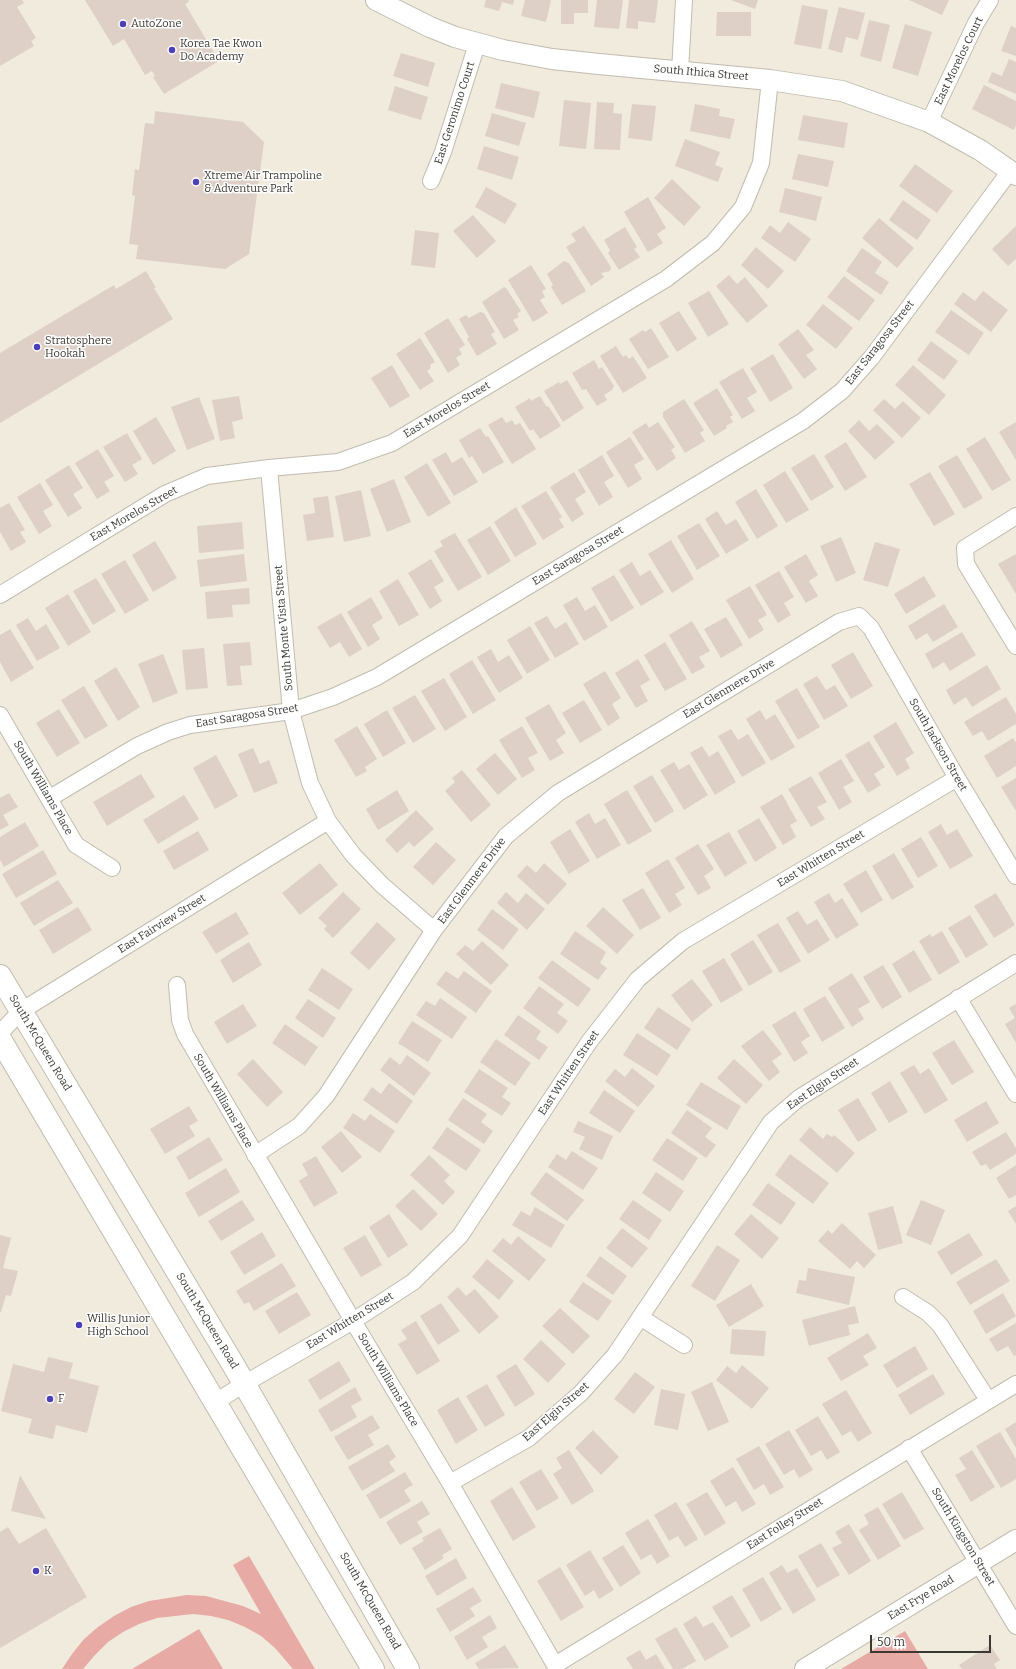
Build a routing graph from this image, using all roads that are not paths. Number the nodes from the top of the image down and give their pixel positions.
1 (376, 0) edge
2 (684, 0) edge
3 (990, 0) edge
4 (477, 44) junction
5 (680, 71) junction
6 (770, 80) junction
7 (930, 122) junction
8 (1013, 173) edge
9 (431, 181) dead end
10 (269, 468) junction
11 (1016, 516) edge
12 (0, 595) edge
13 (859, 616) joint
14 (1016, 646) edge
15 (291, 711) junction
16 (0, 716) edge
17 (957, 778) junction
18 (50, 798) junction
19 (328, 821) junction
20 (112, 868) dead end
21 (1016, 876) edge
22 (434, 930) junction
23 (1016, 963) edge
24 (0, 976) edge
25 (177, 986) dead end
26 (958, 998) junction
27 (21, 1012) junction
28 (0, 1032) edge
29 (0, 1039) edge
30 (1016, 1094) edge
31 (255, 1155) junction
32 (903, 1297) dead end
33 (640, 1317) junction
34 (353, 1321) junction
35 (684, 1345) dead end
36 (244, 1384) junction
37 (1016, 1384) edge
38 (988, 1400) junction
39 (214, 1403) junction
40 (909, 1448) junction
41 (450, 1483) junction
42 (1016, 1540) edge
43 (979, 1563) junction
44 (1016, 1626) edge
45 (555, 1665) joint
46 (373, 1669) edge
47 (408, 1669) edge
48 (805, 1669) edge

1 - 4 street, South Ithica Street
2 - 5 street
3 - 7 street, East Morelos Court
4 - 5 street, South Ithica Street
4 - 9 street, East Geronimo Court
5 - 6 street, South Ithica Street
6 - 7 street, South Ithica Street
6 - 10 street, East Morelos Street
7 - 8 street, South Ithica Street
8 - 15 street, East Saragosa Street
10 - 12 street, East Morelos Street
10 - 15 street, South Monte Vista Street
11 - 14 street
13 - 17 street, South Jackson Street
13 - 22 street, East Glenmere Drive
15 - 18 street, East Saragosa Street
15 - 19 street, South Monte Vista Street
16 - 18 street, South Williams Place
17 - 21 street, South Jackson Street
17 - 34 street, East Whitten Street
18 - 20 street, South Williams Place
19 - 22 street, South Monte Vista Street
19 - 27 street, East Fairview Street
22 - 31 street, East Glenmere Drive
23 - 26 street, East Elgin Street
24 - 27 main road, South McQueen Road
25 - 31 street, South Williams Place
26 - 30 street
26 - 33 street, East Elgin Street
27 - 28 street, East Fairview Street
27 - 36 main road, South McQueen Road
29 - 39 main road
31 - 34 street, South Williams Place
32 - 38 street
33 - 35 street
33 - 41 street, East Elgin Street
34 - 36 street, East Whitten Street
34 - 41 street, South Williams Place
36 - 39 street, East Whitten Street
36 - 47 main road, South McQueen Road
37 - 38 street, East Folley Street
38 - 40 street, East Folley Street
39 - 46 main road
40 - 43 street, South Kingston Street
40 - 45 street, East Folley Street
41 - 45 street, South Williams Place
42 - 43 street, East Frye Road
43 - 44 street, South Kingston Street
43 - 48 street, East Frye Road

